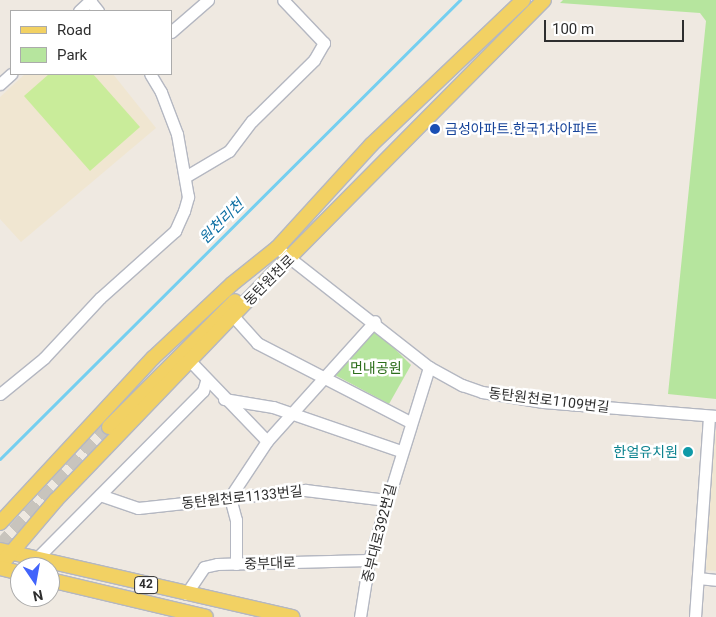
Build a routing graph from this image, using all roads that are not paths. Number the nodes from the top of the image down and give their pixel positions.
1 (208, 0) edge
2 (283, 0) edge
3 (523, 0) edge
4 (544, 0) edge
5 (90, 1) edge
6 (80, 10) edge
7 (172, 31) edge
8 (151, 75) edge
9 (186, 177) junction
10 (277, 248) junction
11 (289, 260) junction
12 (233, 316) junction
13 (374, 321) junction
14 (190, 361) junction
15 (429, 367) junction
16 (324, 378) junction
17 (206, 381) junction
18 (0, 394) edge
19 (224, 399) junction
20 (292, 413) junction
21 (712, 416) edge
22 (410, 422) junction
23 (266, 441) junction
24 (401, 451) junction
25 (100, 495) junction
26 (230, 497) junction
27 (386, 500) junction
28 (0, 523) edge
29 (6, 552) edge
30 (24, 557) edge
31 (38, 557) edge
32 (369, 560) junction
33 (236, 564) junction
34 (60, 566) edge
35 (0, 567) edge
36 (698, 578) junction
37 (716, 580) edge
38 (60, 582) edge
39 (186, 594) junction
40 (206, 617) edge
41 (292, 617) edge
42 (360, 617) edge
43 (695, 617) edge

1 - 7 street
2 - 9 street
3 - 10 main road, 동탄원천로
4 - 11 main road, 동탄원천로
5 - 6 street
8 - 9 street
9 - 18 street
10 - 11 street, 동탄원천로1109번길
10 - 11 main road
10 - 28 main road, 동탄원천로
11 - 12 main road, 동탄원천로
11 - 13 street, 동탄원천로1109번길
12 - 14 main road, 동탄원천로
12 - 16 street
13 - 15 street, 동탄원천로1109번길
13 - 16 street
14 - 17 street
14 - 29 main road, 동탄원천로
15 - 21 street, 동탄원천로1109번길
15 - 22 street, 중부대로392번길
16 - 20 street
16 - 22 street
17 - 19 street
17 - 25 street
19 - 20 street
19 - 23 street
20 - 23 street
20 - 24 street
21 - 36 street
22 - 24 street, 중부대로392번길
23 - 26 street
24 - 27 street, 중부대로392번길
25 - 26 street, 동탄원천로1133번길
25 - 31 street
26 - 27 street, 동탄원천로1133번길
26 - 33 street
27 - 32 street, 중부대로392번길
29 - 30 main road, 42
29 - 35 main road, 동탄원천로
32 - 33 street, 중부대로
32 - 42 street, 중부대로392번길
33 - 39 street, 중부대로
34 - 39 main road, 42
36 - 37 street
36 - 43 street
38 - 40 main road, 42
39 - 41 main road, 42

